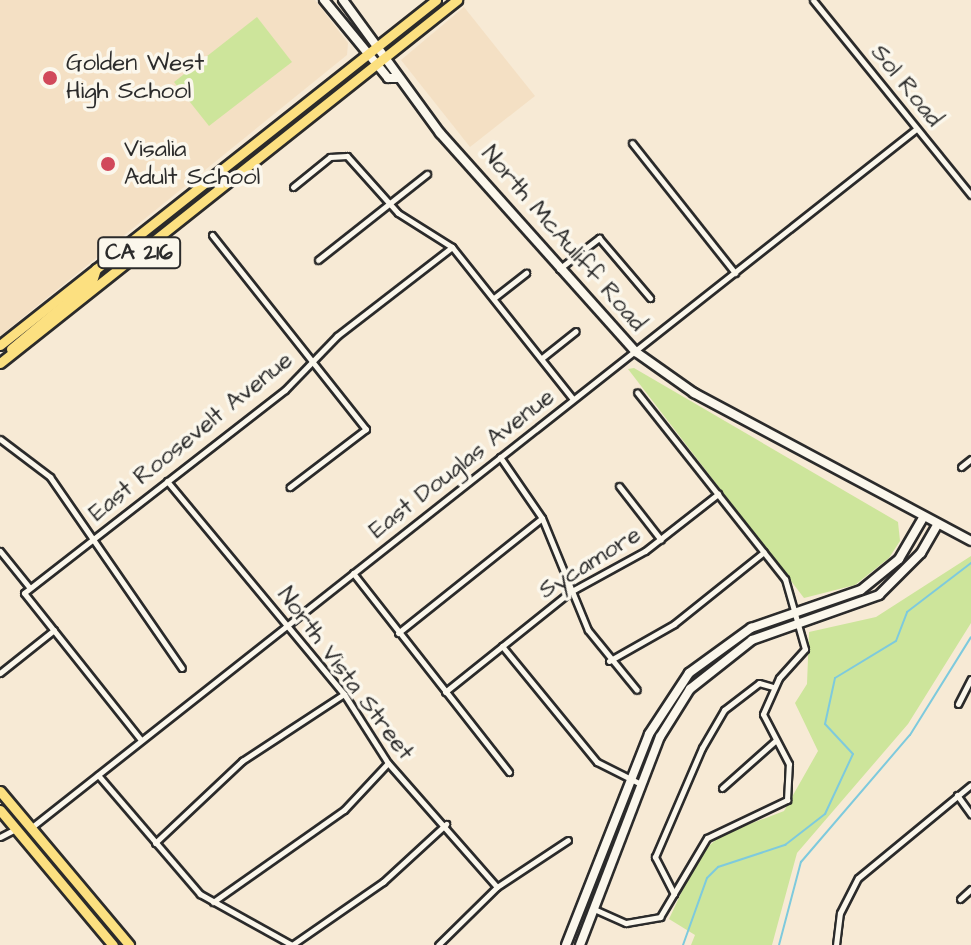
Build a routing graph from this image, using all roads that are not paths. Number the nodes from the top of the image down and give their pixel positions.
1 (324, 0) edge
2 (343, 0) edge
3 (436, 0) edge
4 (457, 0) edge
5 (813, 0) edge
6 (378, 45) junction
7 (368, 53) junction
8 (387, 57) junction
9 (377, 65) junction
10 (397, 78) junction
11 (916, 129) junction
12 (632, 143) dead end
13 (427, 174) dead end
14 (293, 187) dead end
15 (971, 195) edge
16 (388, 204) junction
17 (212, 235) dead end
18 (452, 247) junction
19 (318, 260) dead end
20 (96, 269) junction
21 (559, 269) junction
22 (526, 273) dead end
23 (735, 273) junction
24 (494, 298) junction
25 (650, 298) dead end
26 (576, 331) dead end
27 (0, 345) edge
28 (636, 352) junction
29 (542, 358) junction
30 (3, 360) edge
31 (312, 360) junction
32 (637, 392) dead end
33 (573, 399) junction
34 (0, 439) edge
35 (500, 457) junction
36 (971, 459) edge
37 (961, 467) dead end
38 (167, 481) junction
39 (619, 486) dead end
40 (290, 487) dead end
41 (718, 494) junction
42 (542, 518) junction
43 (923, 518) junction
44 (937, 525) junction
45 (92, 540) junction
46 (661, 540) junction
47 (971, 541) edge
48 (0, 551) edge
49 (764, 552) junction
50 (353, 573) junction
51 (27, 590) junction
52 (570, 592) junction
53 (797, 610) junction
54 (800, 622) junction
55 (287, 625) junction
56 (54, 630) junction
57 (398, 633) junction
58 (502, 646) junction
59 (609, 661) junction
60 (182, 668) dead end
61 (0, 673) edge
62 (971, 679) edge
63 (774, 687) junction
64 (637, 690) dead end
65 (445, 692) junction
66 (344, 694) junction
67 (958, 704) dead end
68 (141, 740) junction
69 (775, 741) junction
70 (388, 763) junction
71 (509, 772) dead end
72 (98, 775) junction
73 (630, 780) junction
74 (641, 784) junction
75 (971, 785) edge
76 (722, 788) dead end
77 (0, 791) edge
78 (957, 795) junction
79 (0, 810) edge
80 (971, 814) edge
81 (446, 824) junction
82 (30, 828) junction
83 (18, 832) junction
84 (0, 837) edge
85 (568, 840) dead end
86 (155, 843) junction
87 (497, 887) junction
88 (971, 889) edge
89 (675, 895) junction
90 (960, 899) dead end
91 (213, 902) junction
92 (593, 908) junction
93 (113, 945) edge
94 (129, 945) edge
95 (292, 945) edge
96 (438, 945) edge
97 (566, 945) edge
98 (580, 945) edge
99 (836, 945) edge

1 - 7 street, North McAuliff Road
2 - 6 street, North McAuliff Road
3 - 6 main road, CA 216
4 - 8 main road, CA 216
5 - 11 street, Sol Road
6 - 7 main road, CA 216
6 - 8 street, North McAuliff Road
7 - 9 street, North McAuliff Road
7 - 20 main road, CA 216
8 - 9 main road, CA 216
8 - 10 street, North McAuliff Road
9 - 10 street, North McAuliff Road
9 - 30 main road, CA 216
10 - 21 street, North McAuliff Road
11 - 15 street, Sol Road
11 - 23 street, East Douglas Avenue
12 - 23 street
13 - 16 street
14 - 16 street
16 - 18 street
16 - 19 street
17 - 31 street
18 - 24 street
18 - 31 street, East Roosevelt Avenue
20 - 27 main road, CA 216
20 - 30 main road
21 - 25 street
21 - 28 street, North McAuliff Road
22 - 24 street
23 - 28 street, East Douglas Avenue
24 - 29 street
26 - 29 street
28 - 33 street, East Douglas Avenue
28 - 43 street, North McAuliff Road
29 - 33 street
31 - 38 street, East Roosevelt Avenue
31 - 40 street
32 - 41 street
33 - 35 street, East Douglas Avenue
34 - 45 street
35 - 42 street
35 - 50 street, East Douglas Avenue
36 - 37 street
38 - 45 street, East Roosevelt Avenue
38 - 55 street, North Vista Street
39 - 46 street
41 - 46 street, Sycamore
41 - 49 street
42 - 52 street
42 - 57 street
43 - 44 street, North McAuliff Road
43 - 53 street
44 - 47 street, North McAuliff Road
44 - 54 street
45 - 51 street, East Roosevelt Avenue
45 - 60 street
46 - 52 street, Sycamore
48 - 51 street
49 - 53 street
49 - 59 street
50 - 55 street, East Douglas Avenue
50 - 57 street
51 - 56 street
52 - 58 street, Sycamore
52 - 59 street
53 - 54 street
53 - 73 street
54 - 63 street
54 - 74 street
55 - 66 street, North Vista Street
55 - 68 street, East Douglas Avenue
56 - 61 street
56 - 68 street
57 - 65 street
58 - 65 street, Sycamore
58 - 73 street
59 - 64 street
62 - 67 street
63 - 69 street
63 - 89 street
65 - 71 street
66 - 70 street, North Vista Street
66 - 86 street
68 - 72 street, East Douglas Avenue
69 - 76 street
69 - 89 street
70 - 81 street, North Vista Street
70 - 91 street
72 - 82 street, East Douglas Avenue
72 - 86 street
73 - 74 street
73 - 97 street
74 - 92 street
75 - 78 street
77 - 82 main road
78 - 80 street
78 - 99 street
79 - 83 main road
81 - 87 street, North Vista Street
81 - 95 street
82 - 83 street, East Douglas Avenue
82 - 94 main road
83 - 84 street
83 - 93 main road
85 - 87 street
86 - 91 street
87 - 96 street
88 - 90 street
89 - 92 street
91 - 95 street
92 - 98 street

